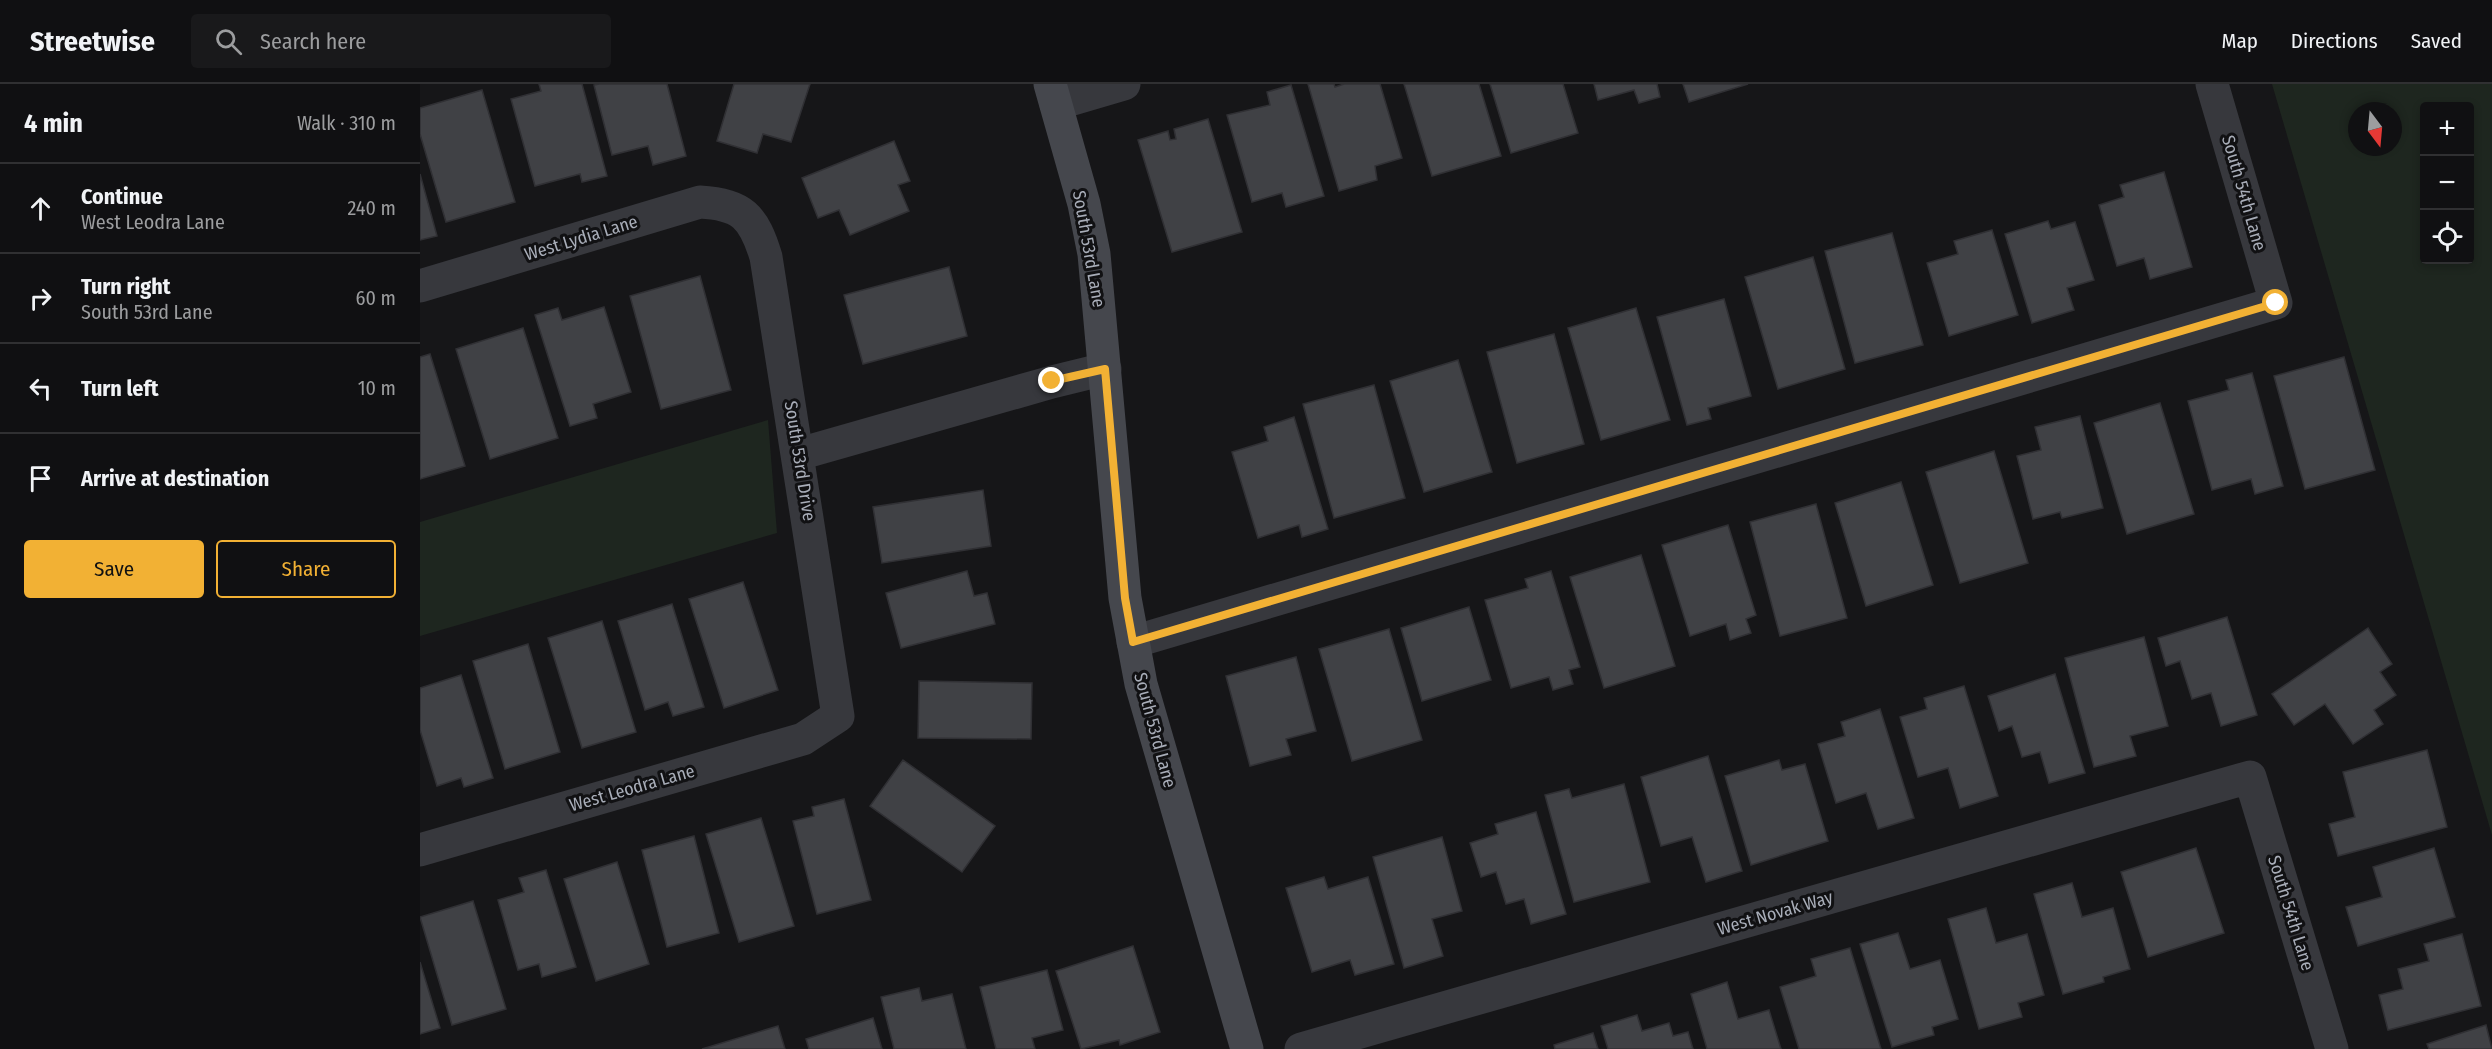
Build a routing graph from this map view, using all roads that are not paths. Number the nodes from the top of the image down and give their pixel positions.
1 (1124, 84) edge
2 (2212, 84) edge
3 (1053, 94) edge
4 (742, 212) joint
5 (420, 286) edge
6 (1105, 369) junction
7 (799, 454) junction
8 (1133, 642) junction
9 (838, 716) joint
10 (2250, 777) joint
11 (420, 850) edge
12 (1247, 1049) edge
13 (1301, 1049) edge
14 (2332, 1049) edge

1 - 3 street
2 - 8 street, South 54th Lane
3 - 6 street, South 53rd Lane
4 - 5 street, West Lydia Lane
4 - 7 street, South 53rd Drive
6 - 7 street
6 - 8 street, South 53rd Lane
7 - 9 street, South 53rd Drive
8 - 12 street, South 53rd Lane
9 - 11 street, West Leodra Lane
10 - 13 street, West Novak Way
10 - 14 street, South 54th Lane

